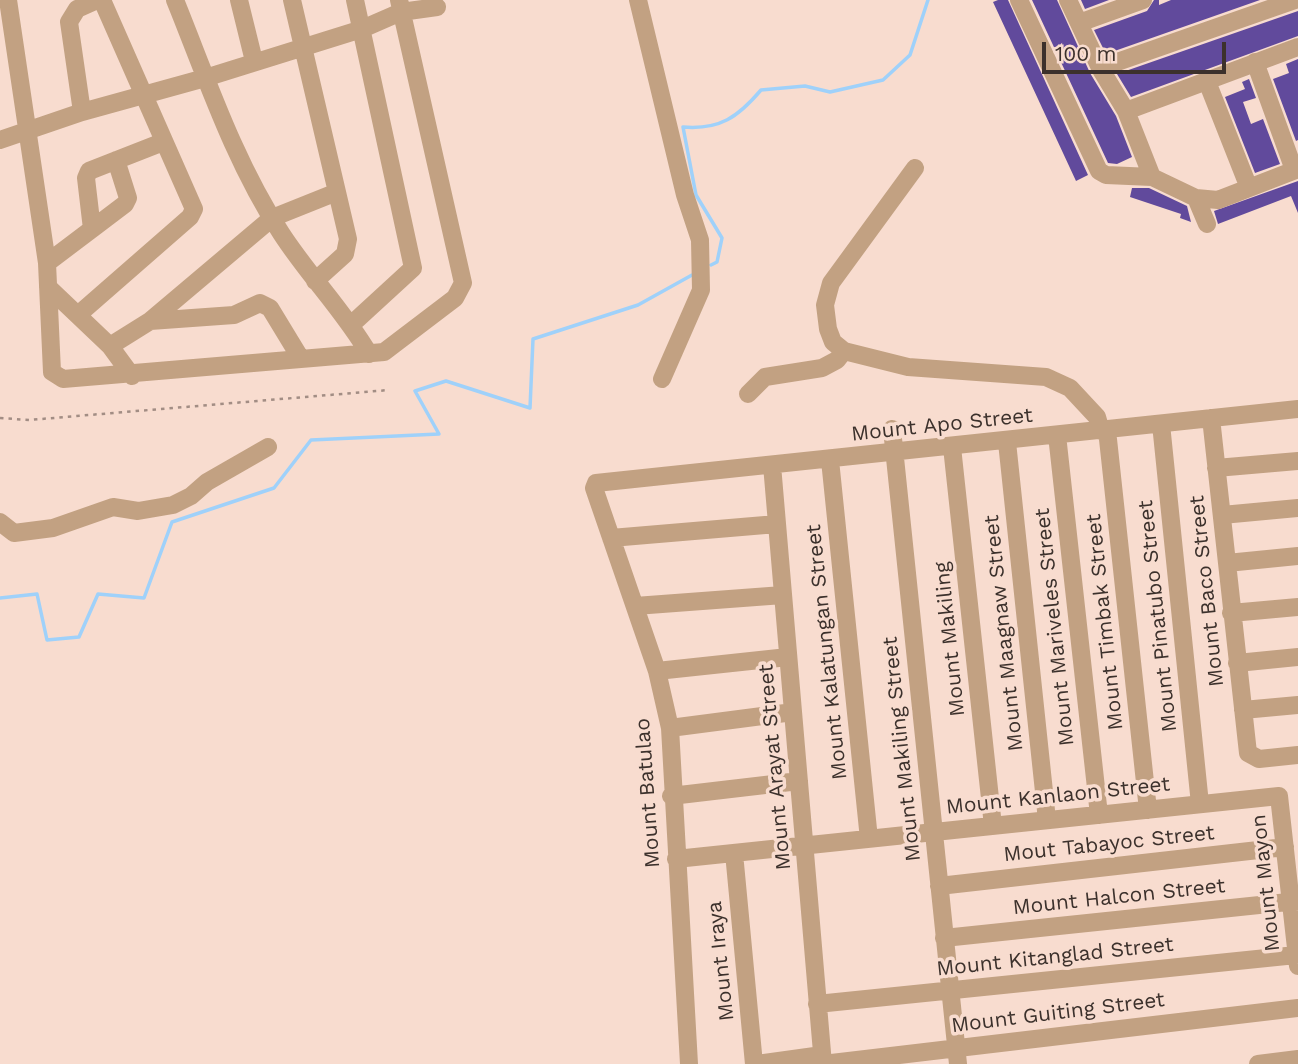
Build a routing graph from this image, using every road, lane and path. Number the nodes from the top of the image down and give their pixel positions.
1 (8, 0) edge
2 (100, 0) edge
3 (175, 0) edge
4 (239, 0) edge
5 (292, 0) edge
6 (355, 0) edge
7 (638, 0) edge
8 (1018, 0) edge
9 (1068, 0) edge
10 (1143, 0) edge
11 (1295, 0) edge
12 (400, 6) edge
13 (437, 8) dead end
14 (1079, 23) junction
15 (362, 29) junction
16 (304, 46) junction
17 (1298, 47) edge
18 (254, 61) junction
19 (1255, 62) junction
20 (1100, 68) junction
21 (205, 78) junction
22 (1206, 79) junction
23 (142, 94) junction
24 (1126, 111) junction
25 (82, 112) junction
26 (27, 133) junction
27 (0, 140) edge
28 (163, 142) junction
29 (116, 160) junction
30 (915, 169) dead end
31 (1296, 169) edge
32 (1152, 177) junction
33 (1249, 188) junction
34 (337, 192) junction
35 (1196, 198) junction
36 (272, 218) junction
37 (1207, 225) dead end
38 (92, 229) junction
39 (47, 263) junction
40 (315, 281) junction
41 (48, 287) junction
42 (79, 314) junction
43 (149, 321) junction
44 (352, 324) junction
45 (110, 346) junction
46 (844, 351) junction
47 (369, 354) junction
48 (301, 359) junction
49 (132, 376) junction
50 (662, 379) dead end
51 (388, 390) dead end
52 (748, 394) dead end
53 (1298, 409) edge
54 (0, 418) edge
55 (1211, 418) junction
56 (1161, 424) junction
57 (892, 429) dead end
58 (1104, 430) junction
59 (1057, 435) junction
60 (1007, 442) junction
61 (268, 447) dead end
62 (952, 447) junction
63 (894, 453) junction
64 (830, 460) junction
65 (1298, 461) edge
66 (772, 466) junction
67 (1216, 468) junction
68 (594, 488) joint
69 (1298, 508) edge
70 (1222, 516) junction
71 (0, 522) edge
72 (777, 524) junction
73 (611, 538) junction
74 (1298, 556) edge
75 (1227, 563) junction
76 (783, 595) junction
77 (635, 606) junction
78 (1298, 607) edge
79 (1231, 613) junction
80 (788, 657) junction
81 (1298, 657) edge
82 (1237, 663) junction
83 (657, 671) junction
84 (1298, 705) edge
85 (1243, 710) junction
86 (793, 712) junction
87 (670, 728) junction
88 (1298, 755) edge
89 (799, 781) junction
90 (671, 796) junction
91 (1279, 796) joint
92 (1200, 804) junction
93 (1148, 810) junction
94 (1099, 815) junction
95 (1047, 820) junction
96 (993, 826) junction
97 (933, 832) junction
98 (869, 839) junction
99 (804, 845) junction
100 (1285, 847) junction
101 (734, 853) junction
102 (676, 859) junction
103 (939, 886) junction
104 (1294, 901) edge
105 (944, 938) junction
106 (1297, 961) edge
107 (950, 991) junction
108 (817, 1004) junction
109 (1298, 1008) edge
110 (957, 1056) edge
111 (1298, 1059) edge
112 (823, 1061) edge
113 (690, 1064) edge
114 (756, 1064) edge
115 (1258, 1064) edge

1 - 26 street
2 - 23 street
2 - 25 street
3 - 21 street
4 - 18 street
5 - 16 street
6 - 15 street
7 - 50 street
8 - 32 street
9 - 14 street
10 - 14 street
11 - 20 street
12 - 13 street
12 - 15 street
12 - 47 street
14 - 20 street
15 - 16 street
15 - 44 street
16 - 18 street
16 - 34 street
17 - 19 street
18 - 21 street
19 - 22 street
19 - 31 street
20 - 24 street
21 - 23 street
21 - 36 street
22 - 24 street
22 - 33 street
23 - 25 street
23 - 28 street
24 - 32 street
25 - 26 street
26 - 27 street
26 - 39 street
28 - 29 street
28 - 42 street
29 - 38 street
29 - 38 street
30 - 46 street
31 - 33 street
32 - 35 street
33 - 35 street
34 - 36 street
34 - 40 street
35 - 37 street
36 - 40 street
36 - 43 street
38 - 39 street
39 - 41 street
40 - 44 street
41 - 42 street
41 - 49 street
42 - 45 street
43 - 45 street
43 - 48 street
44 - 47 street
45 - 49 street
46 - 52 street
46 - 58 street
47 - 48 street
48 - 49 street
51 - 54 path
53 - 55 street, Mount Apo Street
55 - 56 street, Mount Apo Street
55 - 67 street, Mount Baco Street
56 - 58 street, Mount Apo Street
56 - 92 street, Mount Pinatubo Street
57 - 63 street, Mount Makiling Street
58 - 59 street, Mount Apo Street
58 - 93 street, Mount Timbak Street
59 - 60 street, Mount Apo Street
59 - 94 street, Mount Mariveles Street
60 - 62 street, Mount Apo Street
60 - 95 street, Mount Maagnaw Street
61 - 71 street
62 - 63 street, Mount Apo Street
62 - 96 street, Mount Makiling
63 - 64 street, Mount Apo Street
63 - 97 street, Mount Makiling Street
64 - 66 street, Mount Apo Street
64 - 98 street, Mount Kalatungan Street
65 - 67 street
66 - 68 street, Mount Apo Street
66 - 72 street, Mount Arayat Street
67 - 70 street, Mount Baco Street
68 - 73 street, Mount Batulao
69 - 70 street
70 - 75 street, Mount Baco Street
72 - 73 street
72 - 76 street, Mount Arayat Street
73 - 77 street, Mount Batulao
74 - 75 street
75 - 79 street, Mount Baco Street
76 - 77 street
76 - 80 street, Mount Arayat Street
77 - 83 street, Mount Batulao
78 - 79 street
79 - 82 street, Mount Baco Street
80 - 83 street
80 - 86 street, Mount Arayat Street
81 - 82 street
82 - 85 street, Mount Baco Street
83 - 87 street, Mount Batulao
84 - 85 street
85 - 88 street, Mount Baco Street
86 - 87 street
86 - 89 street, Mount Arayat Street
87 - 90 street, Mount Batulao
89 - 90 street
89 - 99 street, Mount Arayat Street
90 - 102 street, Mount Batulao
91 - 92 street, Mount Kanlaon Street
91 - 100 street, Mount Mayon
92 - 93 street, Mount Kanlaon Street
93 - 94 street, Mount Kanlaon Street
94 - 95 street, Mount Kanlaon Street
95 - 96 street, Mount Kanlaon Street
96 - 97 street, Mount Kanlaon Street
97 - 98 street, Mount Kanlaon Street
97 - 103 street, Mount Makiling Street
98 - 99 street, Mount Kanlaon Street
99 - 101 street, Mount Kanlaon Street
99 - 108 street, Mount Arayat Street
100 - 103 street, Mout Tabayoc Street
100 - 104 street, Mount Mayon
101 - 102 street, Mount Kanlaon Street
101 - 114 street, Mount Iraya
102 - 113 street, Mount Batulao
103 - 105 street, Mount Makiling Street
104 - 105 street, Mount Halcon Street
104 - 106 street, Mount Mayon
105 - 107 street, Mount Makiling Street
106 - 107 street, Mount Kitanglad Street
107 - 108 street, Mount Kitanglad Street
107 - 110 street, Mount Makiling Street
108 - 112 street, Mount Arayat Street
109 - 110 street, Mount Guiting Street
110 - 112 street, Mount Guiting Street
111 - 115 street
112 - 114 street, Mount Guiting Street

